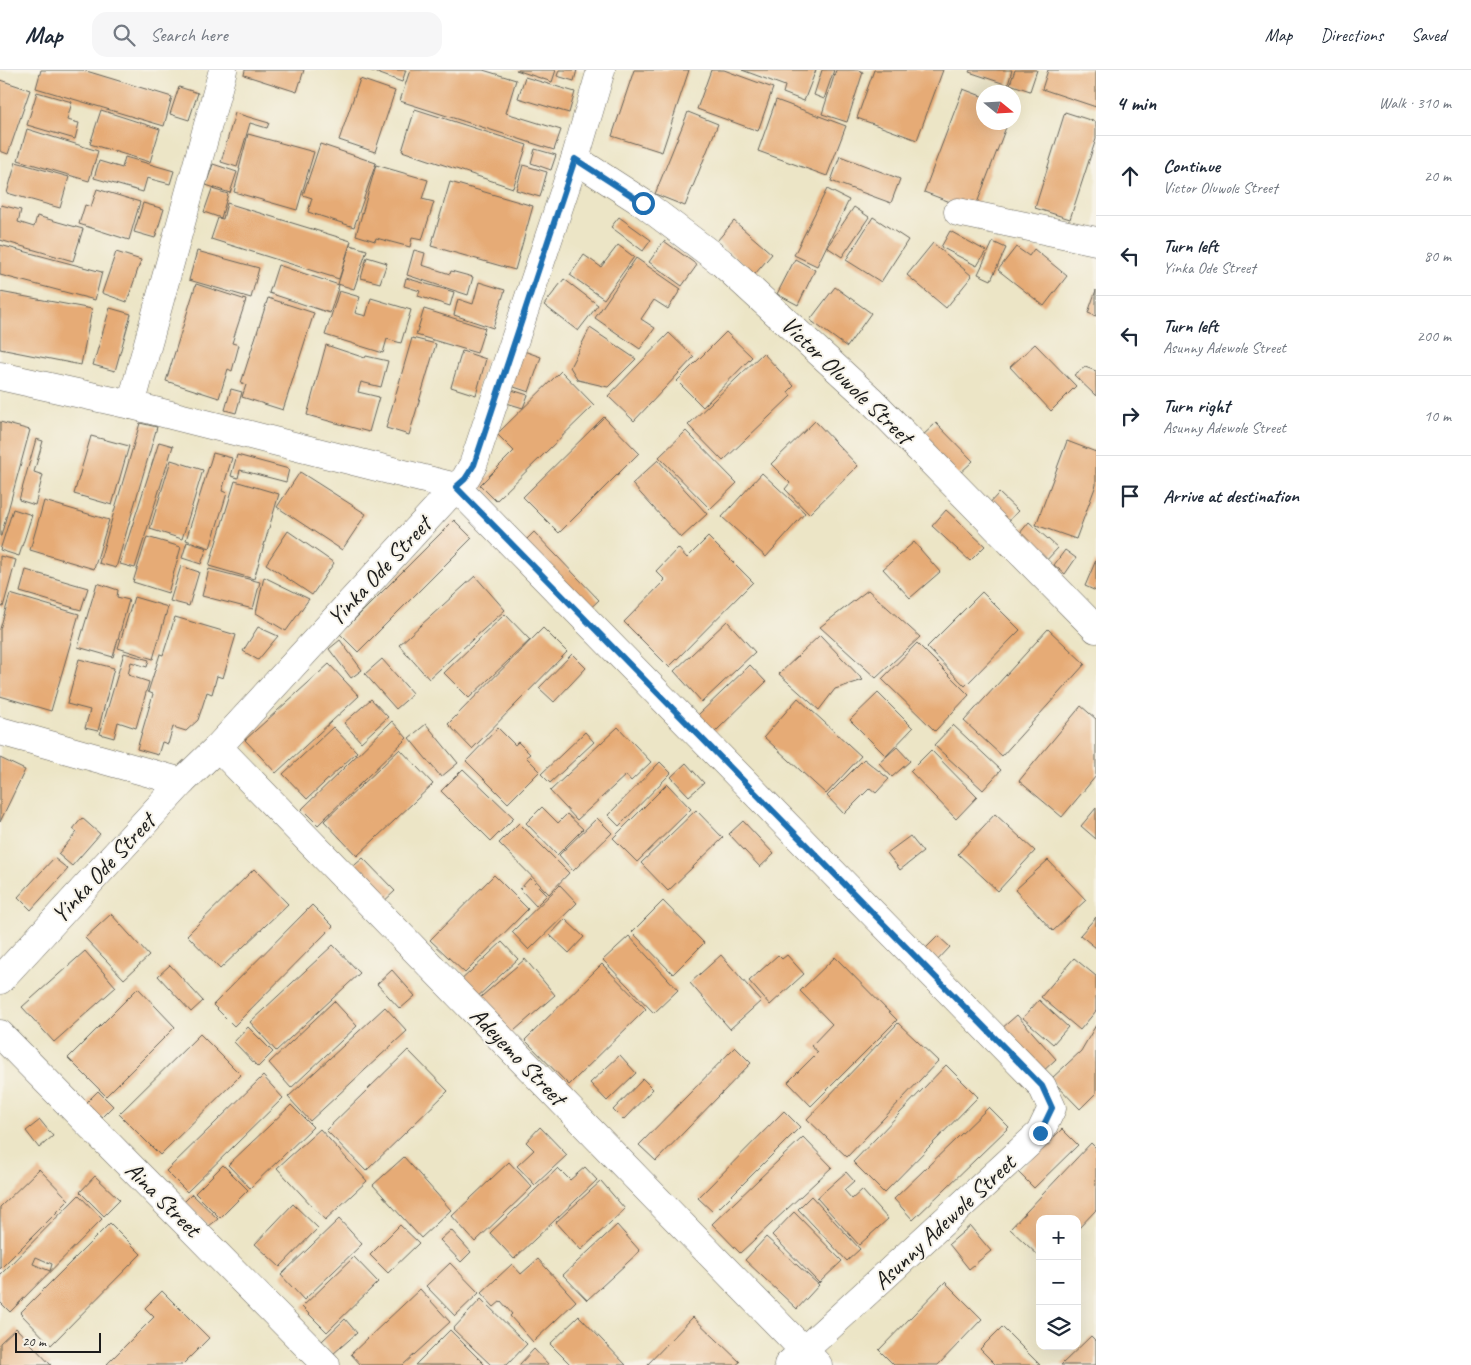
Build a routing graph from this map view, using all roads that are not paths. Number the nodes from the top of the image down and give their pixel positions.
1 (223, 70) edge
2 (602, 70) edge
3 (575, 159) junction
4 (958, 212) dead end
5 (1096, 241) edge
6 (0, 376) edge
7 (131, 405) junction
8 (456, 487) junction
9 (1096, 629) edge
10 (0, 731) edge
11 (218, 747) junction
12 (182, 782) junction
13 (0, 980) edge
14 (0, 1034) edge
15 (803, 1360) edge
16 (326, 1365) edge

1 - 7 street
2 - 3 street, Yinka Ode Street
3 - 8 street, Yinka Ode Street
3 - 9 street, Victor Oluwole Street
4 - 5 street
6 - 7 street
7 - 8 street
8 - 11 street, Yinka Ode Street
8 - 15 street, Asunny Adewole Street
10 - 12 street
11 - 12 street, Yinka Ode Street
11 - 15 street, Adeyemo Street
12 - 13 street, Yinka Ode Street
14 - 16 street, Aina Street

